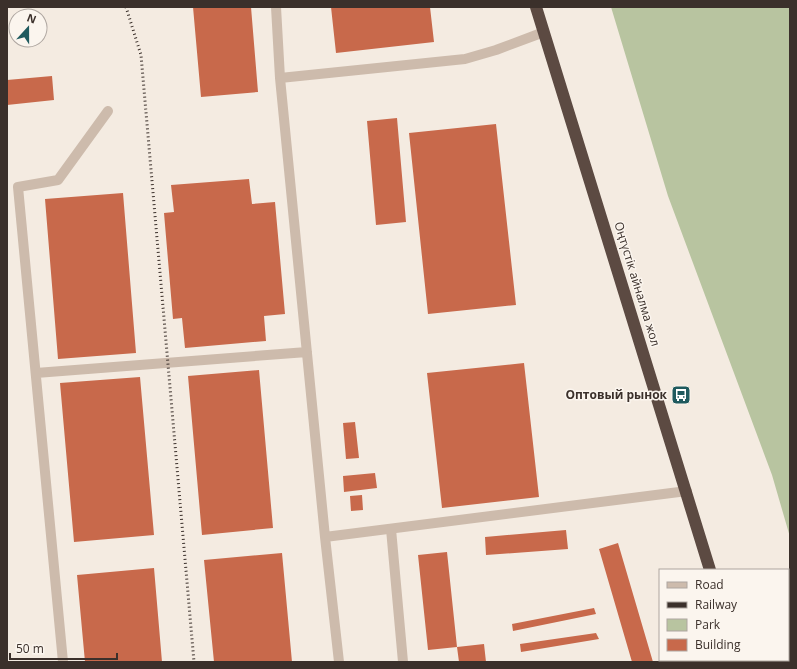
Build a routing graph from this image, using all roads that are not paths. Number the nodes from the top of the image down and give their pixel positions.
1 (276, 7) edge
2 (536, 7) edge
3 (544, 32) junction
4 (280, 78) junction
5 (108, 111) dead end
6 (307, 352) junction
7 (36, 374) junction
8 (686, 491) junction
9 (391, 529) junction
10 (325, 537) junction
11 (710, 569) edge
12 (63, 662) edge
13 (339, 662) edge
14 (403, 662) edge

1 - 4 lane
2 - 3 highway, Оңтүстік айналма жол
3 - 4 lane
3 - 8 highway, Оңтүстік айналма жол
4 - 6 lane
5 - 7 lane
6 - 7 lane
6 - 10 lane
7 - 12 lane
8 - 9 lane
8 - 11 highway, Оңтүстік айналма жол
9 - 10 lane
9 - 14 lane
10 - 13 lane

